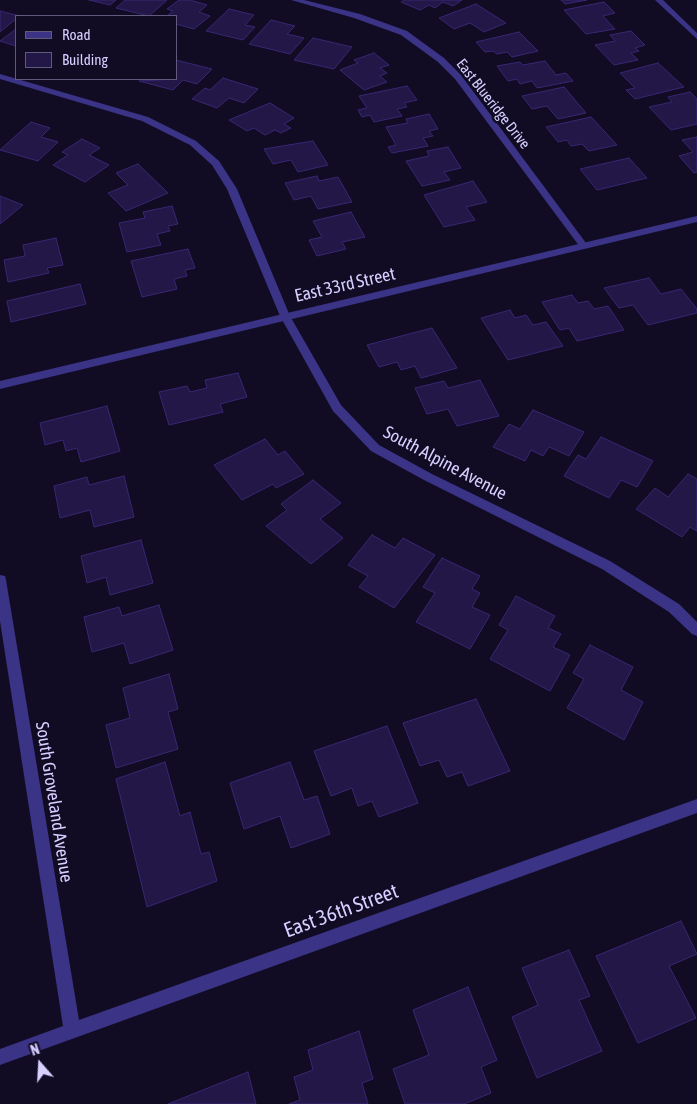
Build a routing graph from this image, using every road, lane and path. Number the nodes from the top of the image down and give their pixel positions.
1 (295, 0) edge
2 (658, 0) edge
3 (697, 37) edge
4 (0, 76) edge
5 (697, 219) edge
6 (583, 245) junction
7 (285, 316) junction
8 (0, 385) edge
9 (0, 580) edge
10 (697, 630) edge
11 (697, 806) edge
12 (72, 1030) junction
13 (0, 1057) edge

1 - 6 street, East Blueridge Drive
2 - 3 street
4 - 7 street, South Alpine Avenue
5 - 6 street, East 33rd Street
6 - 7 street, East 33rd Street
7 - 8 street, East 33rd Street
7 - 10 street, South Alpine Avenue
9 - 12 street, South Groveland Avenue
11 - 12 street, East 36th Street
12 - 13 street, East 36th Street

